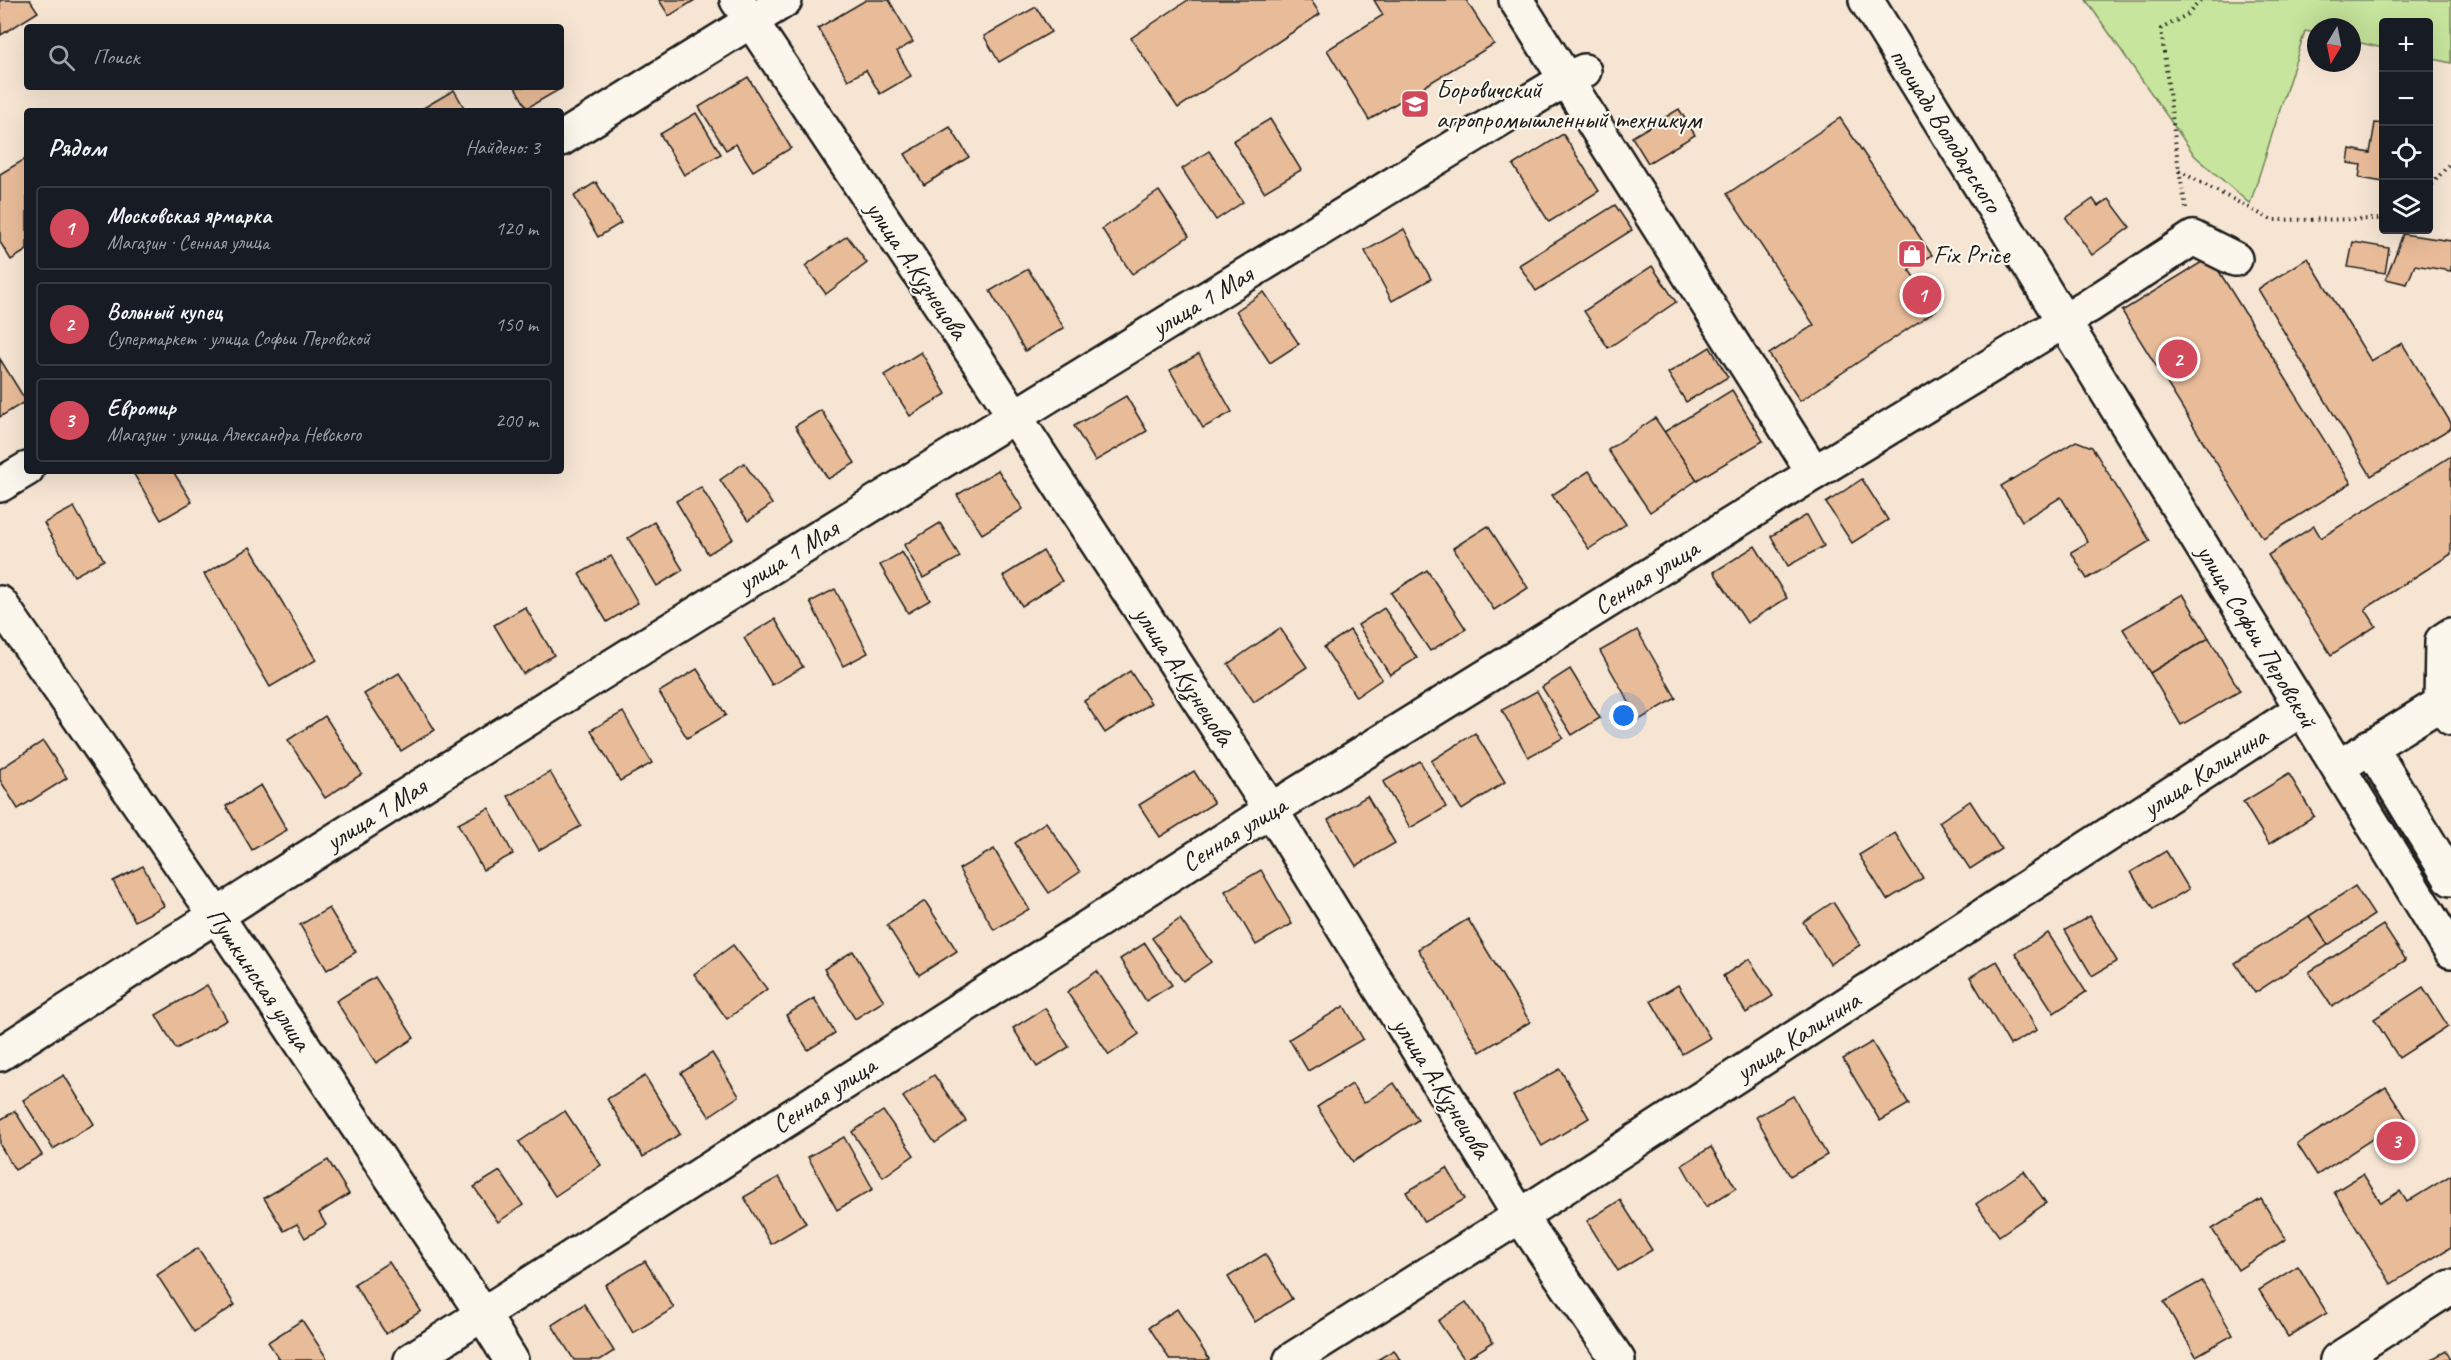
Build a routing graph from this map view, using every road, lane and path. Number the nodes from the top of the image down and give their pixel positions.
1 (785, 0) edge
2 (1516, 0) edge
3 (1866, 0) edge
4 (2201, 0) edge
5 (744, 11) edge
6 (1575, 75) junction
7 (564, 137) edge
8 (2451, 162) edge
9 (2179, 171) junction
10 (2433, 183) edge
11 (2379, 219) edge
12 (2193, 238) junction
13 (2235, 259) dead end
14 (2065, 320) junction
15 (1014, 415) junction
16 (24, 471) edge
17 (1814, 472) junction
18 (0, 485) edge
19 (0, 603) edge
20 (2451, 635) edge
21 (2448, 706) edge
22 (2302, 709) junction
23 (2370, 746) junction
24 (2338, 768) junction
25 (1271, 810) junction
26 (2451, 879) edge
27 (216, 915) junction
28 (2451, 951) edge
29 (0, 1054) edge
30 (1520, 1216) junction
31 (2451, 1287) edge
32 (482, 1313) junction
33 (411, 1360) edge
34 (511, 1360) edge
35 (1291, 1360) edge
36 (1618, 1360) edge
37 (2337, 1360) edge

1 - 5 street
2 - 6 street
3 - 14 street, площадь Володарского
4 - 9 path
5 - 7 street
5 - 15 street, улица А.Кузнецова
6 - 15 street, улица 1 Мая
6 - 17 street
8 - 10 path
9 - 11 path
9 - 12 path
12 - 13 street
12 - 14 street, Сенная улица
14 - 17 street, Сенная улица
14 - 22 street, улица Софьи Перовской
15 - 25 street, улица А.Кузнецова
15 - 27 street, улица 1 Мая
16 - 18 street
17 - 25 street, Сенная улица
19 - 27 street, Пушкинская улица
20 - 21 street
21 - 23 street
22 - 24 street, улица Софьи Перовской
22 - 30 street, улица Калинина
23 - 24 street
23 - 26 street
24 - 28 street, улица Софьи Перовской
25 - 30 street, улица А.Кузнецова
25 - 32 street, Сенная улица
27 - 29 street, улица 1 Мая
27 - 32 street, Пушкинская улица
30 - 35 street, улица Калинина
30 - 36 street, улица А.Кузнецова
31 - 37 street
32 - 33 street, Сенная улица
32 - 34 street, Пушкинская улица

